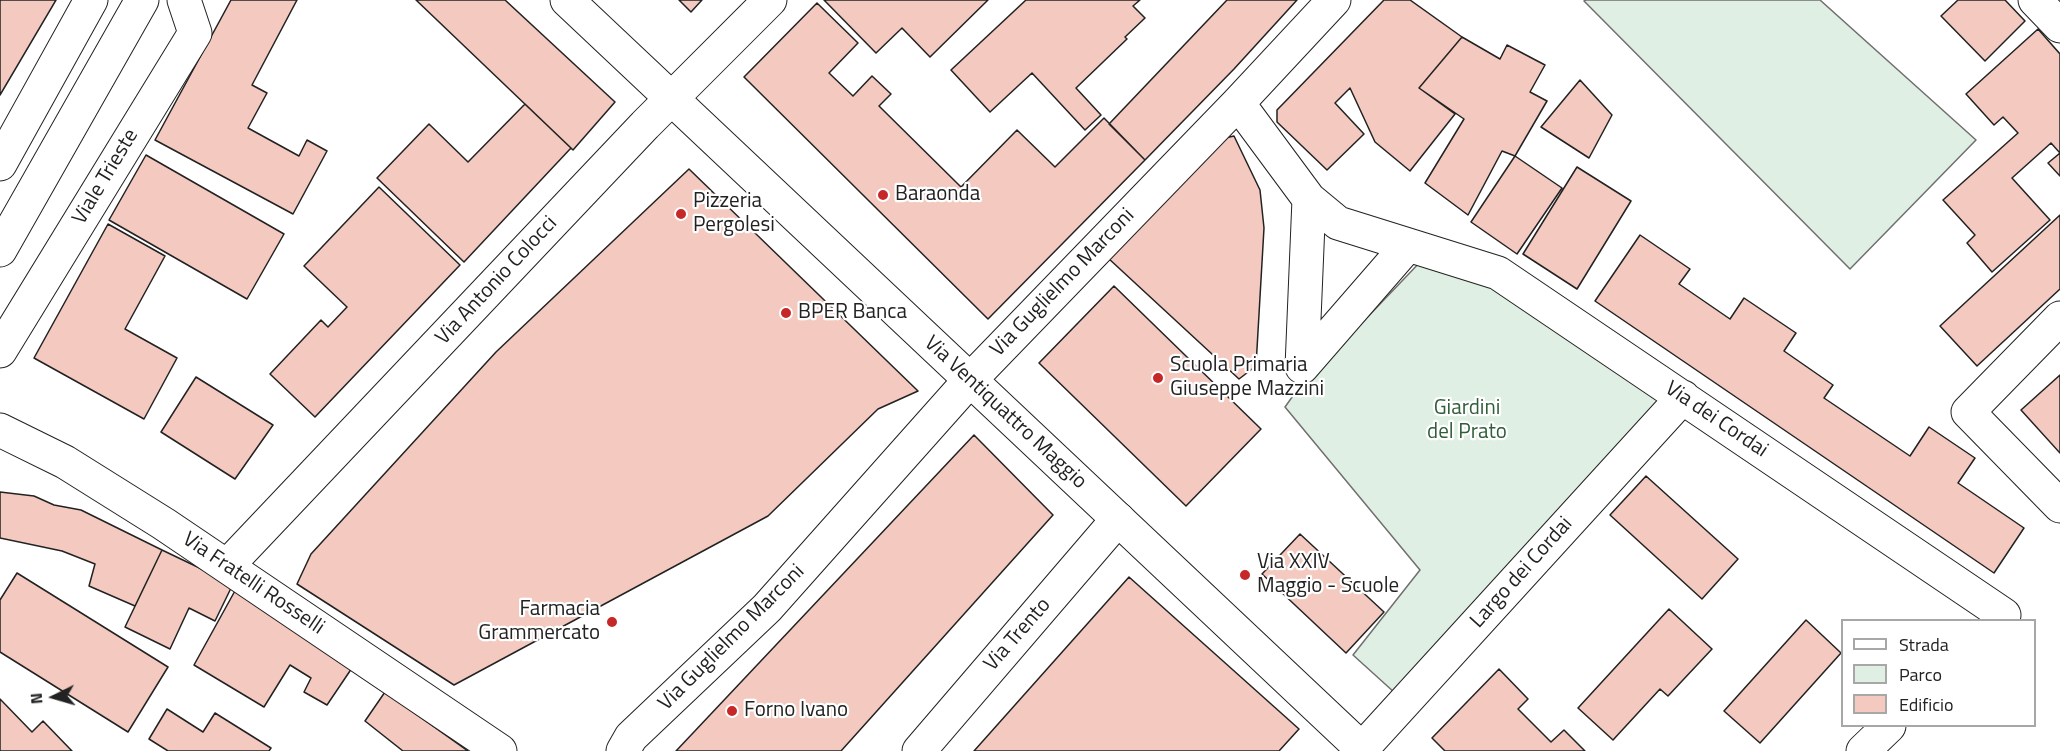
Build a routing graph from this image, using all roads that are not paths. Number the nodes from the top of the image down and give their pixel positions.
1 (91, 0) edge
2 (142, 0) edge
3 (184, 0) edge
4 (567, 0) edge
5 (770, 0) edge
6 (1334, 0) edge
7 (2035, 0) edge
8 (2060, 26) edge
9 (671, 98) junction
10 (1238, 103) junction
11 (0, 164) edge
12 (1309, 199) junction
13 (2, 243) edge
14 (1408, 245) junction
15 (2060, 318) edge
16 (0, 351) edge
17 (970, 380) junction
18 (1683, 397) junction
19 (0, 430) edge
20 (2060, 506) edge
21 (1118, 519) junction
22 (228, 566) junction
23 (2000, 619) edge
24 (1888, 727) edge
25 (1362, 750) edge
26 (500, 751) edge
27 (623, 751) edge
28 (919, 751) edge
29 (1863, 751) edge

1 - 11 street
2 - 13 street
3 - 16 street, Viale Trieste
4 - 9 street, Via Ventiquattro Maggio
5 - 9 street, Via Antonio Colocci
6 - 10 street, Via Guglielmo Marconi
7 - 8 street
9 - 17 street, Via Ventiquattro Maggio
9 - 22 street, Via Antonio Colocci
10 - 12 street, Via dei Cordai
10 - 17 street, Via Guglielmo Marconi
12 - 14 street, Via dei Cordai
12 - 14 street
14 - 18 street, Via dei Cordai
15 - 20 street
17 - 21 street, Via Ventiquattro Maggio
17 - 27 street, Via Guglielmo Marconi
18 - 23 street, Via dei Cordai
18 - 25 street, Largo dei Cordai
19 - 22 street, Via Fratelli Rosselli
21 - 25 street, Via Ventiquattro Maggio
21 - 28 street, Via Trento
22 - 26 street, Via Fratelli Rosselli
24 - 29 street

